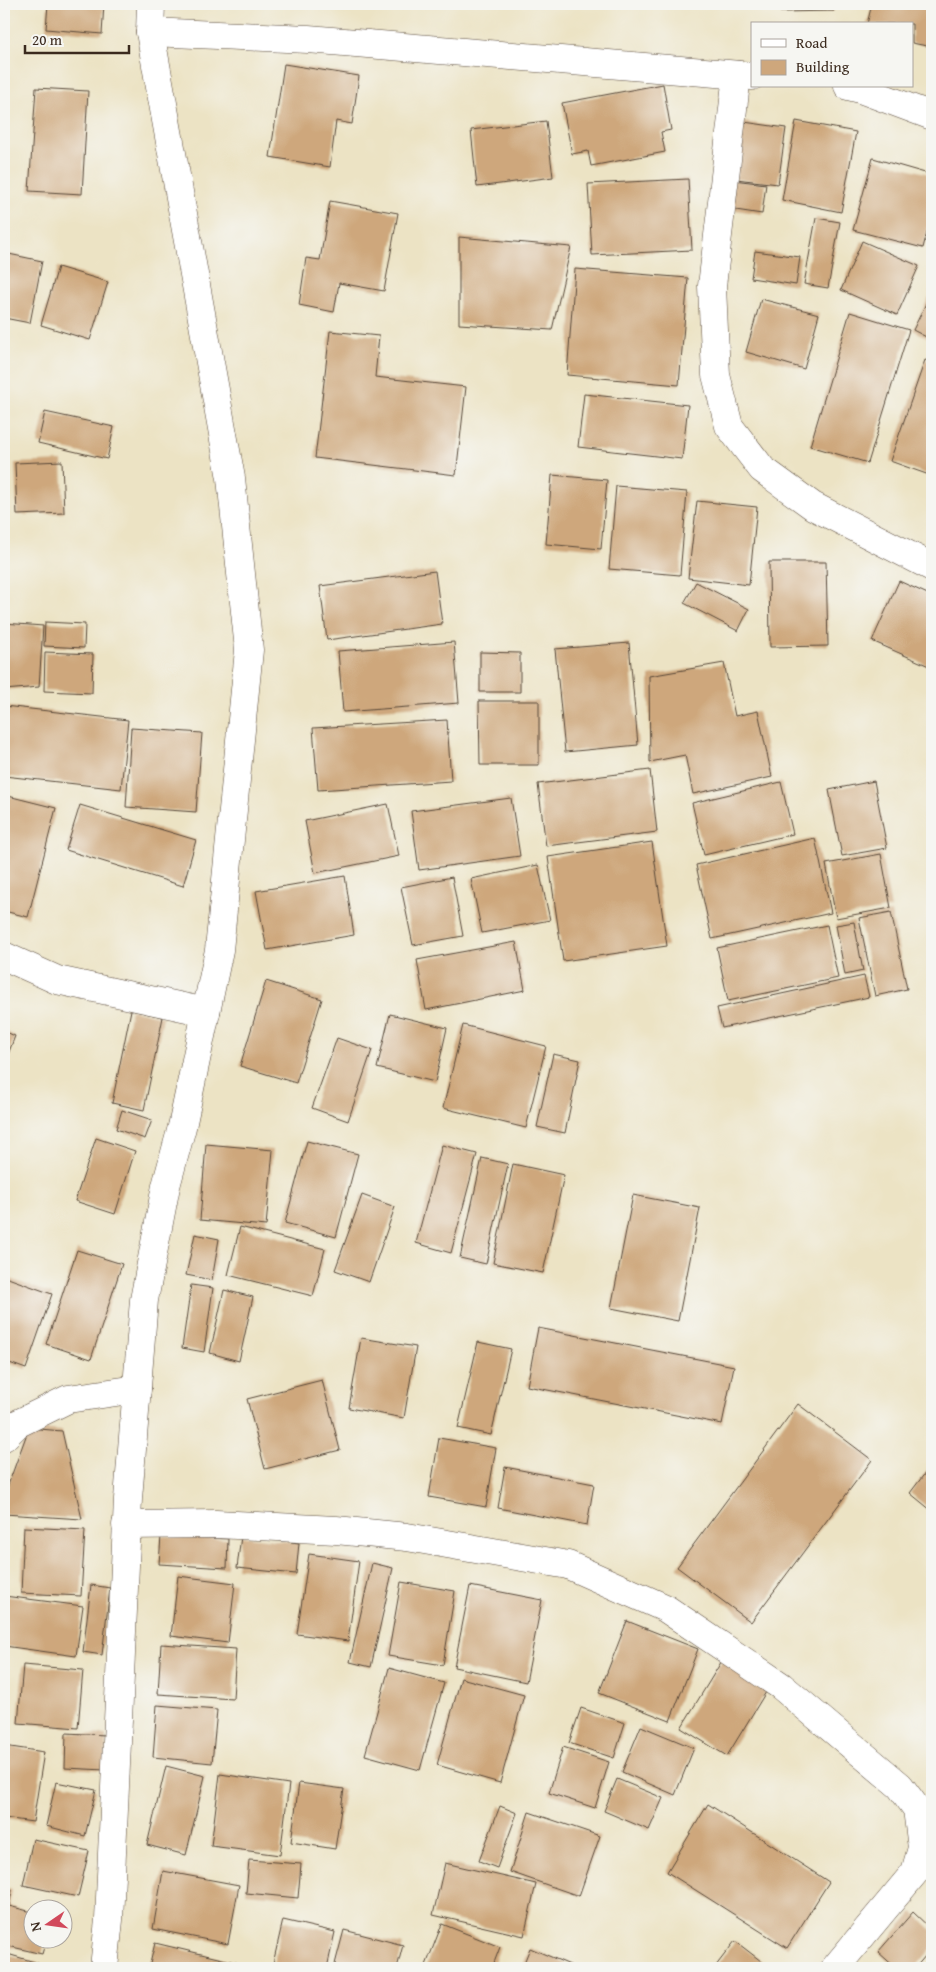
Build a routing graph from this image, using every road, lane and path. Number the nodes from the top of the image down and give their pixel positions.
1 (151, 4) edge
2 (150, 32) junction
3 (744, 75) edge
4 (856, 88) edge
5 (932, 116) edge
6 (932, 567) edge
7 (4, 956) edge
8 (206, 1012) junction
9 (137, 1389) junction
10 (4, 1437) edge
11 (126, 1525) junction
12 (104, 1968) edge
13 (835, 1968) edge

1 - 2 street
2 - 3 street
2 - 8 street
3 - 6 street
4 - 5 street
7 - 8 street
8 - 9 street
9 - 10 street
9 - 11 street
11 - 12 street
11 - 13 street

